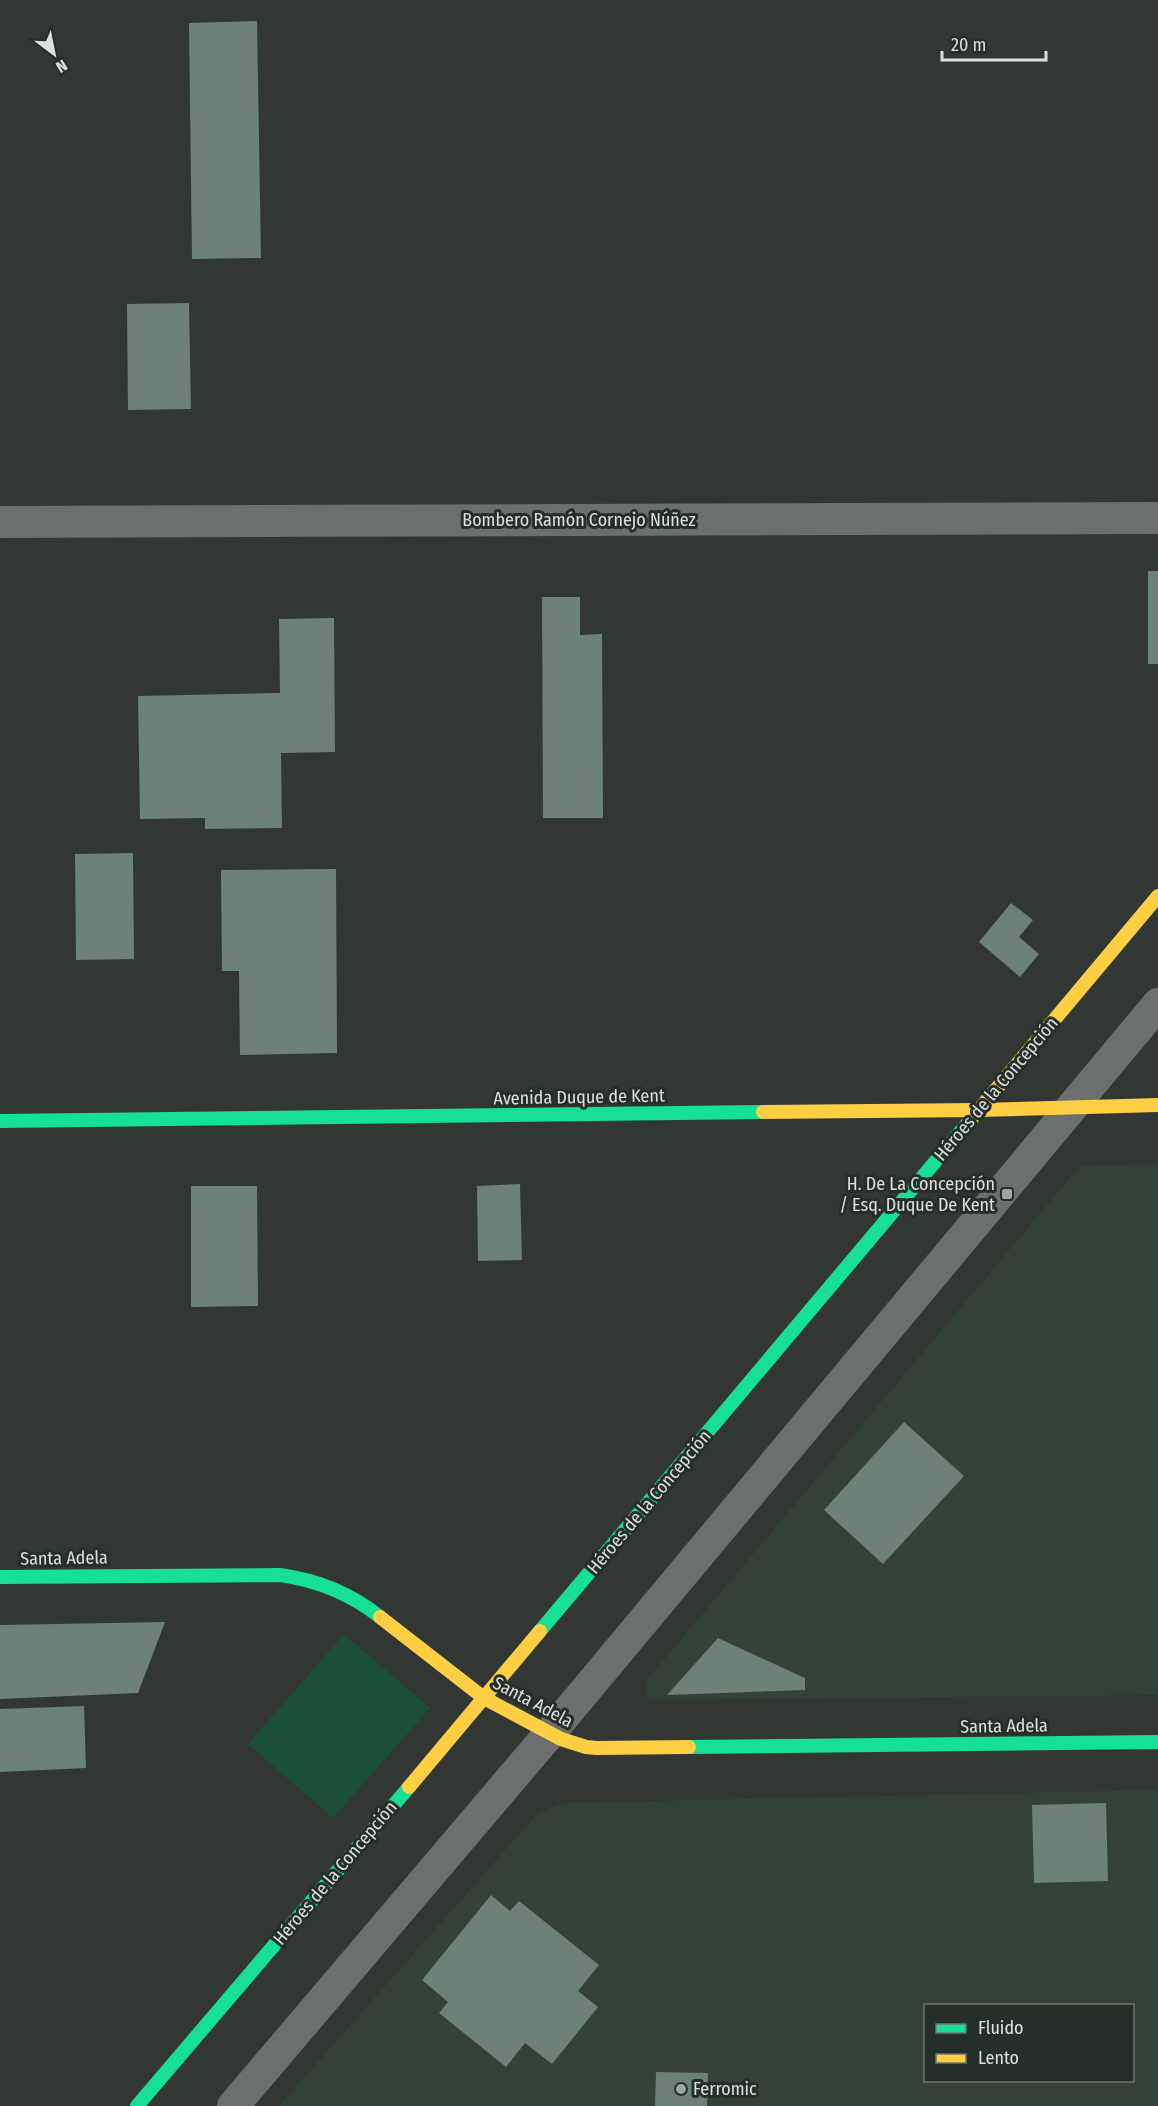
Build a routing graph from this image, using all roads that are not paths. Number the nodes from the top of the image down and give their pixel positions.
1 (1158, 518) edge
2 (0, 522) edge
3 (1158, 896) edge
4 (1158, 1004) edge
5 (1158, 1105) edge
6 (1072, 1106) junction
7 (978, 1110) junction
8 (0, 1121) edge
9 (0, 1577) edge
10 (484, 1698) junction
11 (550, 1732) junction
12 (1158, 1742) edge
13 (137, 2106) edge
14 (233, 2106) edge

1 - 2 street, Bombero Ramón Cornejo Núñez
3 - 7 street, Héroes de la Concepción
4 - 6 street
5 - 6 street, Avenida Duque de Kent
6 - 7 street, Avenida Duque de Kent
6 - 11 street
7 - 8 street, Avenida Duque de Kent
7 - 10 street, Héroes de la Concepción
9 - 10 street, Santa Adela
10 - 11 street, Santa Adela
10 - 13 street, Héroes de la Concepción
11 - 12 street, Santa Adela
11 - 14 street

